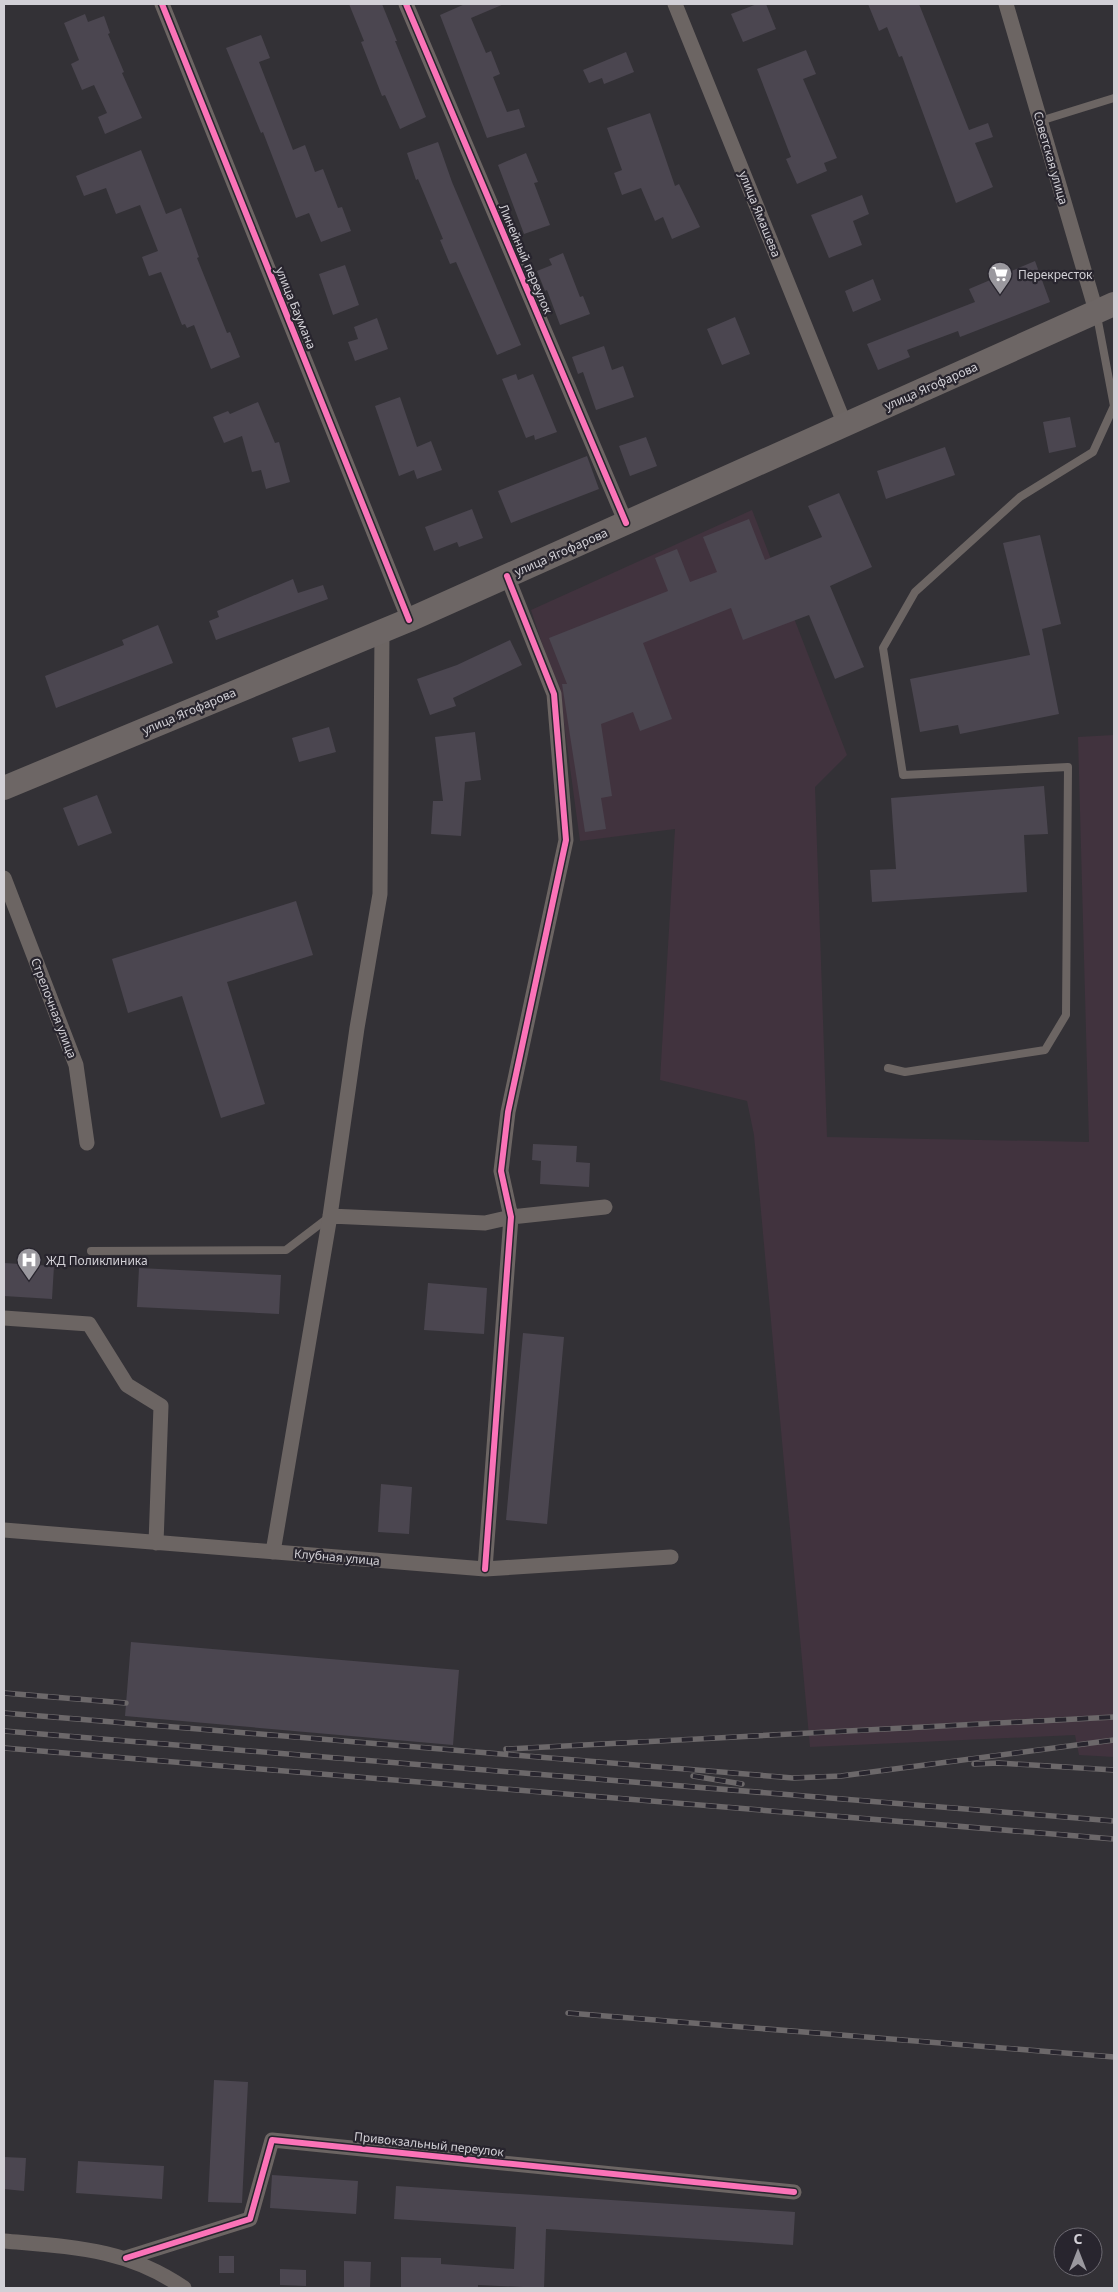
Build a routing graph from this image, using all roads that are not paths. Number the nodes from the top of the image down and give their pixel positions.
1 (162, 4) edge
2 (406, 4) edge
3 (674, 4) edge
4 (1006, 4) edge
5 (1114, 98) edge
6 (1040, 121) junction
7 (1105, 308) edge
8 (845, 425) junction
9 (626, 523) junction
10 (507, 576) junction
11 (409, 620) junction
12 (382, 631) junction
13 (4, 788) edge
14 (4, 878) edge
15 (888, 1068) dead end
16 (87, 1143) dead end
17 (605, 1206) dead end
18 (330, 1216) junction
19 (511, 1217) junction
20 (91, 1251) dead end
21 (4, 1318) edge
22 (4, 1530) edge
23 (156, 1543) junction
24 (273, 1552) junction
25 (671, 1557) dead end
26 (485, 1569) junction
27 (794, 2192) dead end
28 (4, 2241) edge
29 (126, 2258) junction
30 (184, 2288) edge

1 - 11 street, улица Баумана
2 - 9 street, Линейный переулок
3 - 8 street, улица Ямашева
4 - 6 street, Советская улица
5 - 6 lane
6 - 7 street, Советская улица
7 - 8 main road, улица Ягофарова
7 - 15 lane
8 - 9 main road, улица Ягофарова
9 - 10 main road, улица Ягофарова
10 - 11 main road, улица Ягофарова
10 - 19 street
11 - 12 main road, улица Ягофарова
12 - 13 main road, улица Ягофарова
12 - 18 street
14 - 16 street, Стрелочная улица
17 - 19 street
18 - 19 street
18 - 20 lane
18 - 24 street
19 - 26 street
21 - 23 street
22 - 23 street, Клубная улица
23 - 24 street, Клубная улица
24 - 26 street, Клубная улица
25 - 26 street, Клубная улица
27 - 29 street, Привокзальный переулок
28 - 29 street
29 - 30 street

